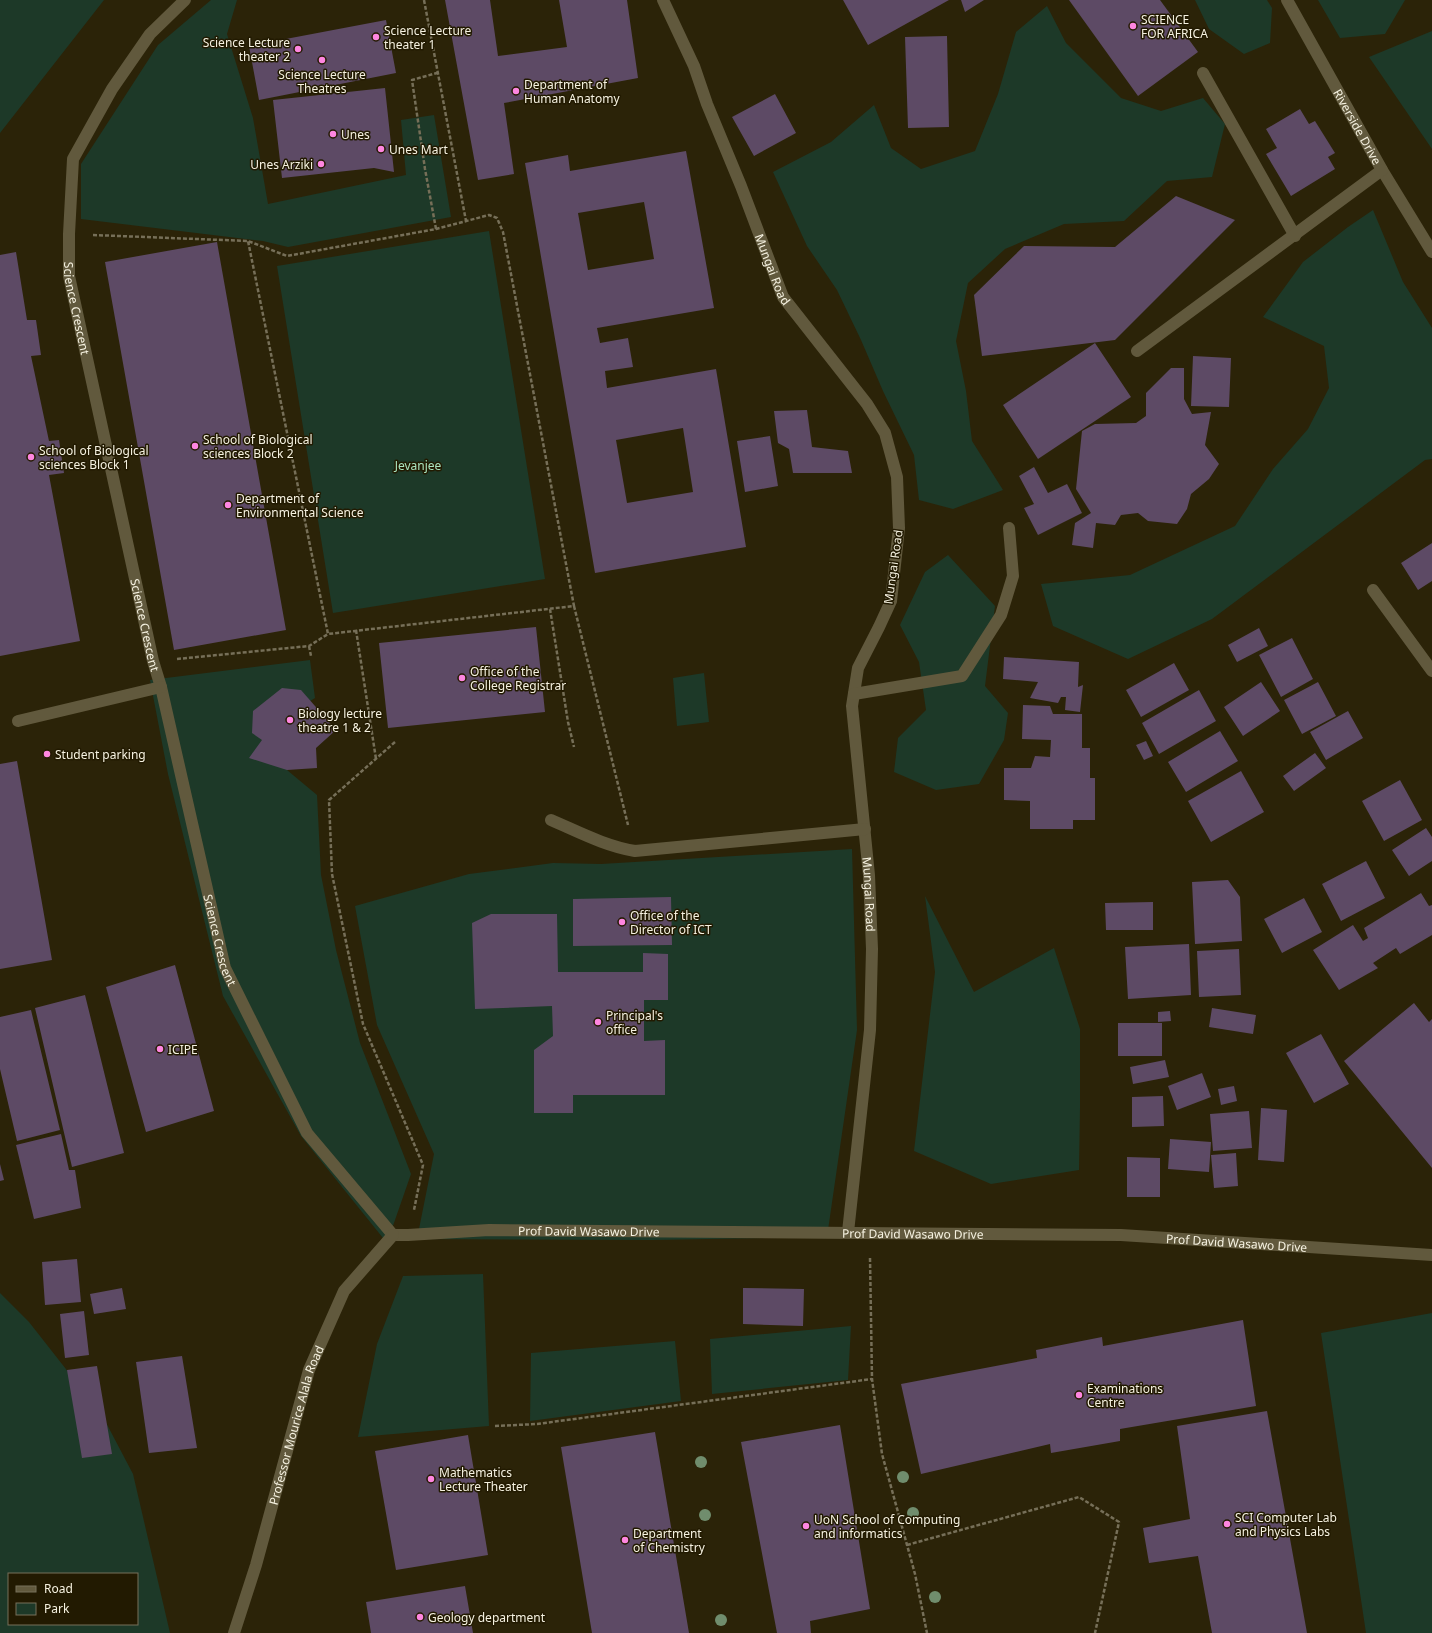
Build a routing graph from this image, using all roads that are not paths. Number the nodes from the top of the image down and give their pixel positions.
1 (185, 0) edge
2 (663, 0) edge
3 (1287, 0) edge
4 (1203, 73) dead end
5 (1382, 170) junction
6 (1294, 236) junction
7 (1432, 252) edge
8 (1137, 351) dead end
9 (1009, 528) dead end
10 (1373, 590) dead end
11 (1432, 671) edge
12 (162, 687) junction
13 (854, 694) junction
14 (18, 721) dead end
15 (551, 820) dead end
16 (865, 829) junction
17 (848, 1232) junction
18 (393, 1235) junction
19 (1432, 1255) edge
20 (234, 1633) edge

1 - 12 street, Science Crescent
2 - 13 street, Mungai Road
3 - 5 street, Riverside Drive
4 - 6 street
5 - 6 street
5 - 7 street, Riverside Drive
6 - 8 street
9 - 13 street
10 - 11 street
12 - 14 street
12 - 18 street, Science Crescent
13 - 16 street, Mungai Road
15 - 16 street
16 - 17 street, Mungai Road
17 - 18 street, Prof David Wasawo Drive
17 - 19 street, Prof David Wasawo Drive
18 - 20 street, Professor Mourice Alala Road

